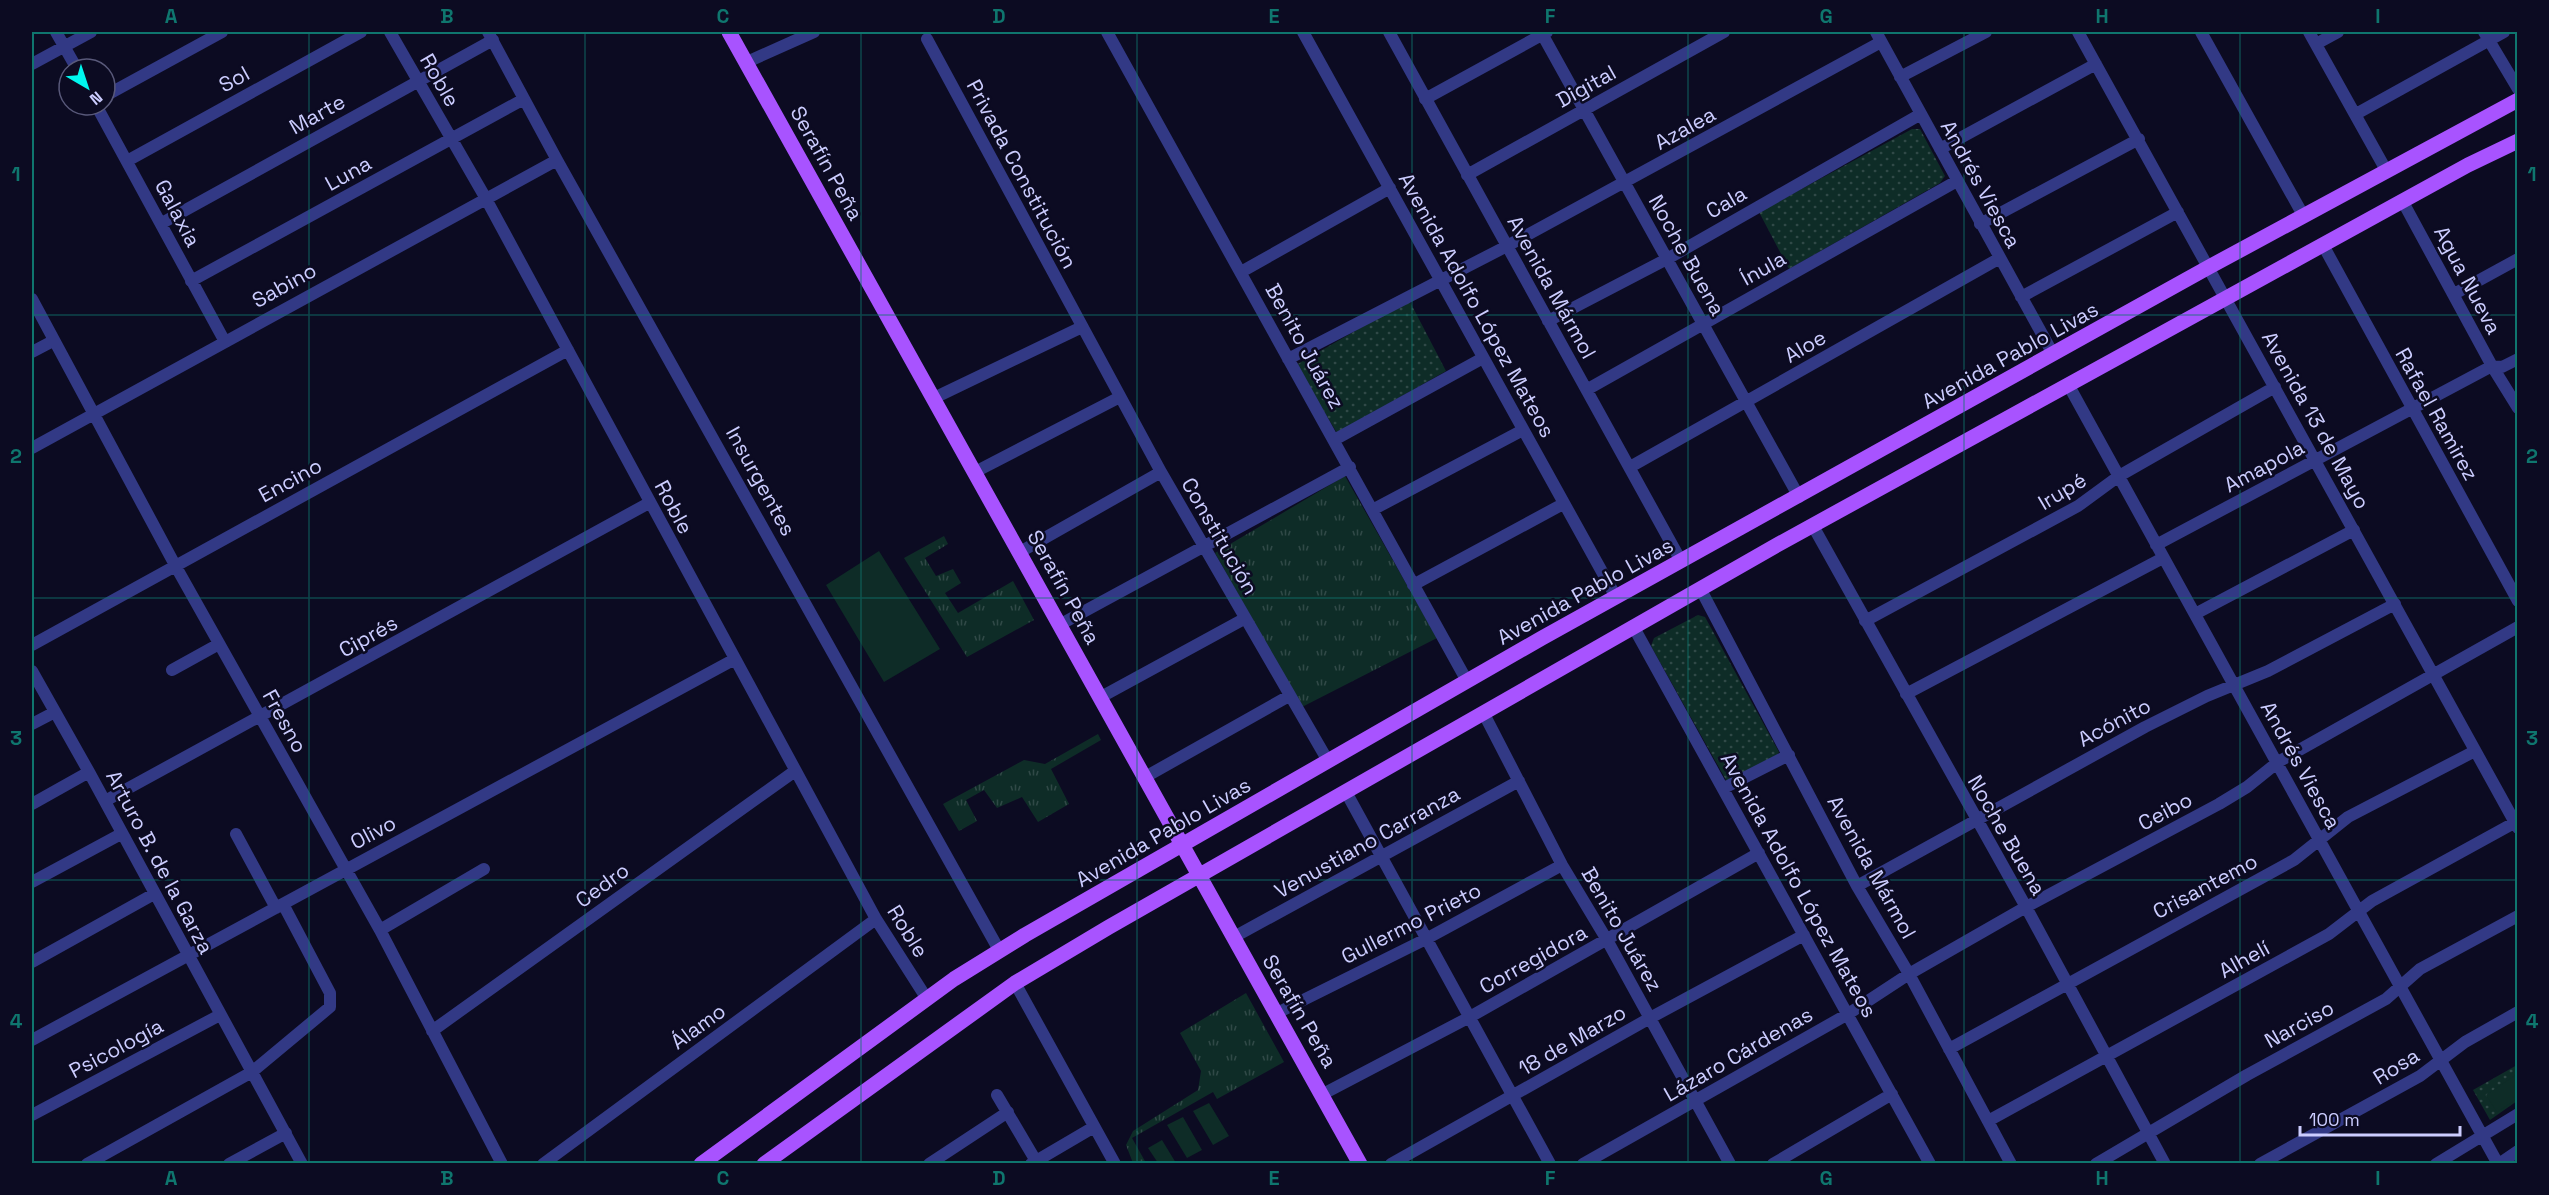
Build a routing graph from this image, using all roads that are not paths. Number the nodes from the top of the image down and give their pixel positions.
1 (56, 32) edge
2 (91, 32) edge
3 (222, 32) edge
4 (361, 32) edge
5 (390, 32) edge
6 (729, 32) edge
7 (814, 32) edge
8 (1107, 32) edge
9 (1303, 32) edge
10 (1389, 32) edge
11 (1724, 32) edge
12 (1986, 32) edge
13 (2078, 32) edge
14 (2201, 32) edge
15 (2309, 32) edge
16 (2338, 32) edge
17 (2504, 32) edge
18 (1544, 33) edge
19 (490, 36) edge
20 (2486, 36) edge
21 (1878, 37) edge
22 (927, 39) dead end
23 (2316, 44) junction
24 (64, 46) junction
25 (70, 57) edge
26 (747, 62) junction
27 (32, 64) edge
28 (2096, 64) junction
29 (1900, 77) junction
30 (417, 80) junction
31 (117, 89) edge
32 (2517, 89) edge
33 (524, 99) junction
34 (1425, 99) junction
35 (2517, 100) edge
36 (1584, 109) junction
37 (1920, 114) junction
38 (2356, 114) junction
39 (103, 117) edge
40 (452, 138) junction
41 (2139, 139) junction
42 (2517, 141) edge
43 (1940, 149) junction
44 (557, 160) junction
45 (127, 161) junction
46 (2386, 170) junction
47 (1467, 175) junction
48 (1957, 181) junction
49 (1625, 183) junction
50 (1390, 189) junction
51 (485, 197) junction
52 (2403, 202) junction
53 (2178, 212) junction
54 (2304, 215) junction
55 (162, 223) junction
56 (1980, 224) junction
57 (2323, 245) junction
58 (1507, 246) junction
59 (1667, 258) junction
60 (2000, 258) junction
61 (2517, 259) edge
62 (2209, 267) junction
63 (1241, 272) junction
64 (191, 280) junction
65 (1440, 281) junction
66 (2454, 294) junction
67 (2021, 297) junction
68 (2227, 298) junction
69 (32, 299) edge
70 (1548, 321) junction
71 (1703, 324) junction
72 (1082, 327) junction
73 (224, 340) junction
74 (52, 341) junction
75 (568, 350) junction
76 (32, 352) edge
77 (2053, 354) junction
78 (1483, 358) junction
79 (1288, 359) junction
80 (2517, 359) edge
81 (2492, 366) junction
82 (2069, 386) junction
83 (2275, 387) junction
84 (1588, 388) junction
85 (1120, 397) junction
86 (934, 398) junction
87 (1746, 402) junction
88 (2413, 408) junction
89 (2517, 408) edge
90 (94, 414) junction
91 (1523, 430) junction
92 (1334, 440) junction
93 (32, 448) edge
94 (2315, 461) junction
95 (1350, 467) junction
96 (1630, 467) junction
97 (975, 472) junction
98 (1161, 472) junction
99 (2120, 476) junction
100 (1798, 497) junction
101 (649, 503) junction
102 (1563, 504) junction
103 (1374, 509) junction
104 (1813, 526) junction
105 (2354, 530) junction
106 (2156, 544) junction
107 (1204, 546) junction
108 (1020, 552) junction
109 (2163, 558) junction
110 (1681, 561) junction
111 (176, 565) junction
112 (1413, 585) junction
113 (1700, 588) junction
114 (1616, 597) junction
115 (2517, 601) edge
116 (2395, 604) junction
117 (2195, 614) junction
118 (1244, 619) junction
119 (1865, 621) junction
120 (1061, 624) junction
121 (1633, 626) junction
122 (2517, 627) edge
123 (219, 644) junction
124 (32, 645) edge
125 (735, 659) junction
126 (172, 670) dead end
127 (32, 671) edge
128 (2433, 675) junction
129 (1467, 681) junction
130 (2234, 686) junction
131 (1906, 694) junction
132 (1289, 696) junction
133 (1101, 697) junction
134 (55, 712) junction
135 (1483, 712) junction
136 (261, 717) junction
137 (32, 724) edge
138 (2475, 751) junction
139 (1789, 755) junction
140 (1328, 761) junction
141 (2278, 762) junction
142 (795, 771) junction
143 (89, 772) junction
144 (1146, 776) junction
145 (1519, 781) junction
146 (1724, 788) junction
147 (1346, 792) junction
148 (105, 801) junction
149 (32, 804) edge
150 (1975, 820) junction
151 (2516, 826) edge
152 (121, 834) junction
153 (236, 834) dead end
154 (2320, 840) junction
155 (1184, 844) junction
156 (1760, 853) junction
157 (1381, 858) junction
158 (1562, 865) junction
159 (346, 868) junction
160 (484, 869) dead end
161 (1200, 874) junction
162 (32, 882) edge
163 (1857, 886) junction
164 (154, 894) junction
165 (280, 906) junction
166 (2026, 907) junction
167 (2360, 911) junction
168 (2517, 916) edge
169 (876, 919) junction
170 (380, 930) junction
171 (1804, 935) junction
172 (1234, 937) junction
173 (1426, 939) junction
174 (1607, 940) junction
175 (999, 950) junction
176 (188, 954) junction
177 (32, 962) edge
178 (1909, 974) junction
179 (1015, 982) junction
180 (2066, 983) junction
181 (2400, 985) junction
182 (927, 999) junction
183 (2517, 1012) edge
184 (1277, 1013) junction
185 (1848, 1014) junction
186 (220, 1015) junction
187 (1468, 1018) junction
188 (1650, 1018) junction
189 (432, 1031) junction
190 (32, 1040) edge
191 (1949, 1049) junction
192 (2107, 1057) junction
193 (2442, 1059) junction
194 (252, 1072) junction
195 (1323, 1094) junction
196 (1892, 1094) junction
197 (997, 1095) dead end
198 (1513, 1096) junction
199 (1695, 1101) junction
200 (1008, 1112) junction
201 (2517, 1114) edge
202 (32, 1115) edge
203 (1988, 1121) junction
204 (1094, 1127) junction
205 (286, 1133) junction
206 (2149, 1135) junction
207 (2483, 1136) junction
208 (2517, 1151) edge
209 (1034, 1162) edge
210 (87, 1164) edge
211 (229, 1164) edge
212 (302, 1164) edge
213 (502, 1164) edge
214 (543, 1164) edge
215 (701, 1164) edge
216 (764, 1164) edge
217 (929, 1164) edge
218 (1115, 1164) edge
219 (1360, 1164) edge
220 (1391, 1164) edge
221 (1550, 1164) edge
222 (1583, 1164) edge
223 (1730, 1164) edge
224 (1773, 1164) edge
225 (1930, 1164) edge
226 (2012, 1164) edge
227 (2096, 1164) edge
228 (2165, 1164) edge
229 (2260, 1164) edge
230 (2436, 1164) edge
231 (2499, 1164) edge

1 - 24 street
2 - 24 street
3 - 31 street
4 - 45 street, Sol
5 - 30 street, Roble
6 - 26 main road, Serafín Peña
7 - 26 street
8 - 63 street, Benito Juárez
9 - 50 street, Avenida Adolfo López Mateos
10 - 34 street, Avenida Mármol
11 - 36 street, Digital
12 - 29 street
13 - 28 street, Avenida 13 de Mayo
14 - 54 street
15 - 23 street
16 - 23 street
17 - 20 street
18 - 34 street
18 - 36 street, Noche Buena
19 - 30 street, Marte
19 - 33 street, Insurgentes
20 - 32 street
20 - 38 street
21 - 29 street, Andrés Viesca
21 - 49 street, Azalea
22 - 72 street, Privada Constitución
23 - 38 street
24 - 25 street
24 - 27 street
26 - 86 main road, Serafín Peña
28 - 41 street, Avenida 13 de Mayo
28 - 43 street
29 - 37 street, Andrés Viesca
30 - 40 street, Roble
30 - 55 street, Marte
33 - 40 street, Luna
33 - 44 street, Insurgentes
34 - 47 street, Avenida Mármol
35 - 46 main road, Avenida Pablo Livas
36 - 47 street, Digital
36 - 49 street, Noche Buena
37 - 43 street, Andrés Viesca
37 - 59 street, Cala
38 - 46 street
39 - 45 street, Galaxia
40 - 51 street, Roble
40 - 64 street, Luna
41 - 53 street, Avenida 13 de Mayo
41 - 56 street
42 - 52 main road
43 - 48 street, Andrés Viesca
44 - 51 street, Sabino
44 - 175 street, Insurgentes
45 - 55 street, Galaxia
46 - 54 main road, Avenida Pablo Livas
47 - 58 street, Avenida Mármol
48 - 56 street, Andrés Viesca
48 - 71 street, Ínula
49 - 58 street, Azalea
49 - 59 street, Noche Buena
50 - 63 street
50 - 65 street, Avenida Adolfo López Mateos
51 - 73 street, Sabino
51 - 75 street, Roble
52 - 57 main road
52 - 66 street, Agua Nueva
53 - 62 street, Avenida 13 de Mayo
53 - 67 street
54 - 62 main road, Avenida Pablo Livas
55 - 64 street, Galaxia
56 - 60 street, Andrés Viesca
57 - 68 main road
57 - 88 street, Rafael Ramirez
58 - 65 street, Azalea
58 - 70 street, Avenida Mármol
59 - 70 street, Cala
59 - 71 street, Noche Buena
60 - 67 street, Andrés Viesca
60 - 87 street, Aloe
61 - 66 street
62 - 68 street, Avenida 13 de Mayo
62 - 77 main road, Avenida Pablo Livas
63 - 79 street, Benito Juárez
64 - 73 street, Galaxia
65 - 78 street, Avenida Adolfo López Mateos
65 - 79 street, Azalea
66 - 81 street, Agua Nueva
67 - 77 street, Andrés Viesca
68 - 82 main road
68 - 83 street, Avenida 13 de Mayo
69 - 74 street, Fresno
70 - 84 street, Avenida Mármol
71 - 84 street, Ínula
71 - 87 street, Noche Buena
72 - 85 street, Constitución
72 - 86 street
73 - 90 street, Sabino
74 - 76 street
74 - 90 street, Fresno
75 - 101 street, Roble
75 - 111 street, Encino
77 - 100 main road, Avenida Pablo Livas
78 - 91 street, Avenida Adolfo López Mateos
78 - 92 street
79 - 92 street, Benito Juárez
80 - 81 street, Amapola
81 - 88 street, Amapola
81 - 89 street, Agua Nueva
82 - 99 street, Andrés Viesca
82 - 104 main road
83 - 94 street, Avenida 13 de Mayo
83 - 99 street, Irupé
84 - 96 street, Avenida Mármol
85 - 97 street
85 - 98 street, Constitución
86 - 97 main road, Serafín Peña
87 - 96 street, Aloe
87 - 100 street, Noche Buena
88 - 94 street, Amapola
88 - 115 street, Rafael Ramirez
90 - 93 street, Sabino
90 - 111 street, Fresno
91 - 102 street, Avenida Adolfo López Mateos
91 - 103 street
92 - 95 street, Benito Juárez
94 - 105 street, Avenida 13 de Mayo
94 - 106 street, Amapola
95 - 103 street, Benito Juárez
95 - 107 street
96 - 110 street, Avenida Mármol
97 - 108 main road, Serafín Peña
98 - 107 street, Constitución
98 - 108 street
99 - 106 street, Andrés Viesca
99 - 119 street, Irupé
100 - 110 main road, Avenida Pablo Livas
101 - 125 street, Roble
101 - 136 street, Ciprés
102 - 112 street
102 - 114 street, Avenida Adolfo López Mateos
103 - 112 street, Benito Juárez
104 - 113 main road
104 - 119 street, Noche Buena
105 - 116 street, Avenida 13 de Mayo
105 - 117 street
106 - 109 street, Andrés Viesca
107 - 118 street, Constitución
107 - 120 street
108 - 120 main road, Serafín Peña
109 - 117 street, Andrés Viesca
109 - 131 street
110 - 114 main road, Avenida Pablo Livas
111 - 123 street, Fresno
111 - 124 street, Encino
112 - 129 street, Benito Juárez
113 - 121 main road
113 - 139 street, Avenida Mármol
114 - 129 main road, Avenida Pablo Livas
116 - 128 street, Avenida 13 de Mayo
116 - 130 street, Acónito
117 - 130 street, Andrés Viesca
118 - 132 street, Constitución
118 - 133 street
119 - 131 street, Noche Buena
120 - 133 main road, Serafín Peña
121 - 135 main road
121 - 146 street, Avenida Adolfo López Mateos
122 - 128 street, Ceibo
123 - 126 street
123 - 136 street, Fresno
125 - 142 street, Roble
125 - 159 street, Olivo
127 - 134 street, Arturo B. de la Garza
128 - 138 street, Avenida 13 de Mayo
128 - 141 street, Ceibo
129 - 140 main road, Avenida Pablo Livas
130 - 141 street, Andrés Viesca
130 - 150 street, Acónito
131 - 150 street, Noche Buena
132 - 140 street, Constitución
132 - 144 street
133 - 144 main road, Serafín Peña
134 - 137 street
134 - 143 street, Arturo B. de la Garza
135 - 145 street, Benito Juárez
135 - 147 main road
136 - 148 street, Ciprés
136 - 159 street, Fresno
138 - 151 street, Avenida 13 de Mayo
138 - 154 street, Crisantemo
139 - 146 street
139 - 163 street, Avenida Mármol
140 - 155 main road, Avenida Pablo Livas
141 - 154 street, Andrés Viesca
141 - 166 street, Ceibo
142 - 169 street, Roble
142 - 189 street, Cedro
143 - 148 street, Arturo B. de la Garza
143 - 149 street
144 - 155 main road, Serafín Peña
145 - 157 street, Venustiano Carranza
145 - 158 street, Benito Juárez
146 - 156 street, Avenida Adolfo López Mateos
147 - 157 street
147 - 161 main road
148 - 152 street, Arturo B. de la Garza
150 - 163 street, Acónito
150 - 166 street, Noche Buena
151 - 167 street, Alhelí
152 - 162 street
152 - 164 street, Arturo B. de la Garza
153 - 165 street
154 - 167 street, Andrés Viesca
154 - 180 street, Crisantemo
155 - 161 main road, Serafín Peña
155 - 175 main road, Avenida Pablo Livas
156 - 171 street, Avenida Adolfo López Mateos
156 - 174 street, Corregidora
157 - 172 street, Venustiano Carranza
157 - 173 street
158 - 173 street, Gullermo Prieto
158 - 174 street, Benito Juárez
159 - 165 street, Olivo
159 - 170 street, Fresno
160 - 170 street
161 - 172 main road, Serafín Peña
161 - 179 main road
163 - 178 street, Avenida Mármol
164 - 176 street, Arturo B. de la Garza
164 - 177 street
165 - 176 street, Olivo
165 - 194 street
166 - 178 street, Ceibo
166 - 180 street, Noche Buena
167 - 181 street, Andrés Viesca
167 - 192 street, Alhelí
168 - 181 street, Narciso
169 - 182 street, Roble
169 - 214 street, Álamo
170 - 189 street, Fresno
171 - 185 street, Avenida Adolfo López Mateos
171 - 188 street, 18 de Marzo
172 - 184 main road, Serafín Peña
173 - 184 street, Gullermo Prieto
173 - 187 street
174 - 187 street, Corregidora
174 - 188 street, Benito Juárez
175 - 182 main road, Avenida Pablo Livas
176 - 186 street, Arturo B. de la Garza
176 - 190 street, Olivo
178 - 185 street, Lázaro Cárdenas
178 - 191 street, Avenida Mármol
179 - 204 street
179 - 216 main road
180 - 191 street, Crisantemo
180 - 192 street, Noche Buena
181 - 193 street, Andrés Viesca
181 - 206 street, Narciso
182 - 215 main road, Avenida Pablo Livas
183 - 193 street, Rosa
184 - 195 main road, Serafín Peña
185 - 196 street, Avenida Adolfo López Mateos
185 - 199 street, Lázaro Cárdenas
186 - 194 street, Arturo B. de la Garza
186 - 202 street, Psicología
187 - 195 street, Corregidora
187 - 198 street
188 - 198 street, 18 de Marzo
188 - 199 street, Benito Juárez
189 - 213 street, Fresno
191 - 203 street, Avenida Mármol
192 - 203 street, Alhelí
192 - 206 street, Noche Buena
193 - 207 street, Andrés Viesca
193 - 229 street, Rosa
194 - 205 street, Arturo B. de la Garza
194 - 210 street
195 - 219 main road, Serafín Peña
196 - 224 street
196 - 225 street, Avenida Adolfo López Mateos
197 - 200 street
198 - 220 street, 18 de Marzo
198 - 221 street
199 - 222 street, Lázaro Cárdenas
199 - 223 street, Benito Juárez
200 - 209 street
200 - 217 street
201 - 207 street
203 - 226 street, Avenida Mármol
204 - 209 street
204 - 218 street
205 - 211 street
205 - 212 street, Arturo B. de la Garza
206 - 227 street, Narciso
206 - 228 street, Noche Buena
207 - 230 street
207 - 231 street, Andrés Viesca
208 - 231 street

